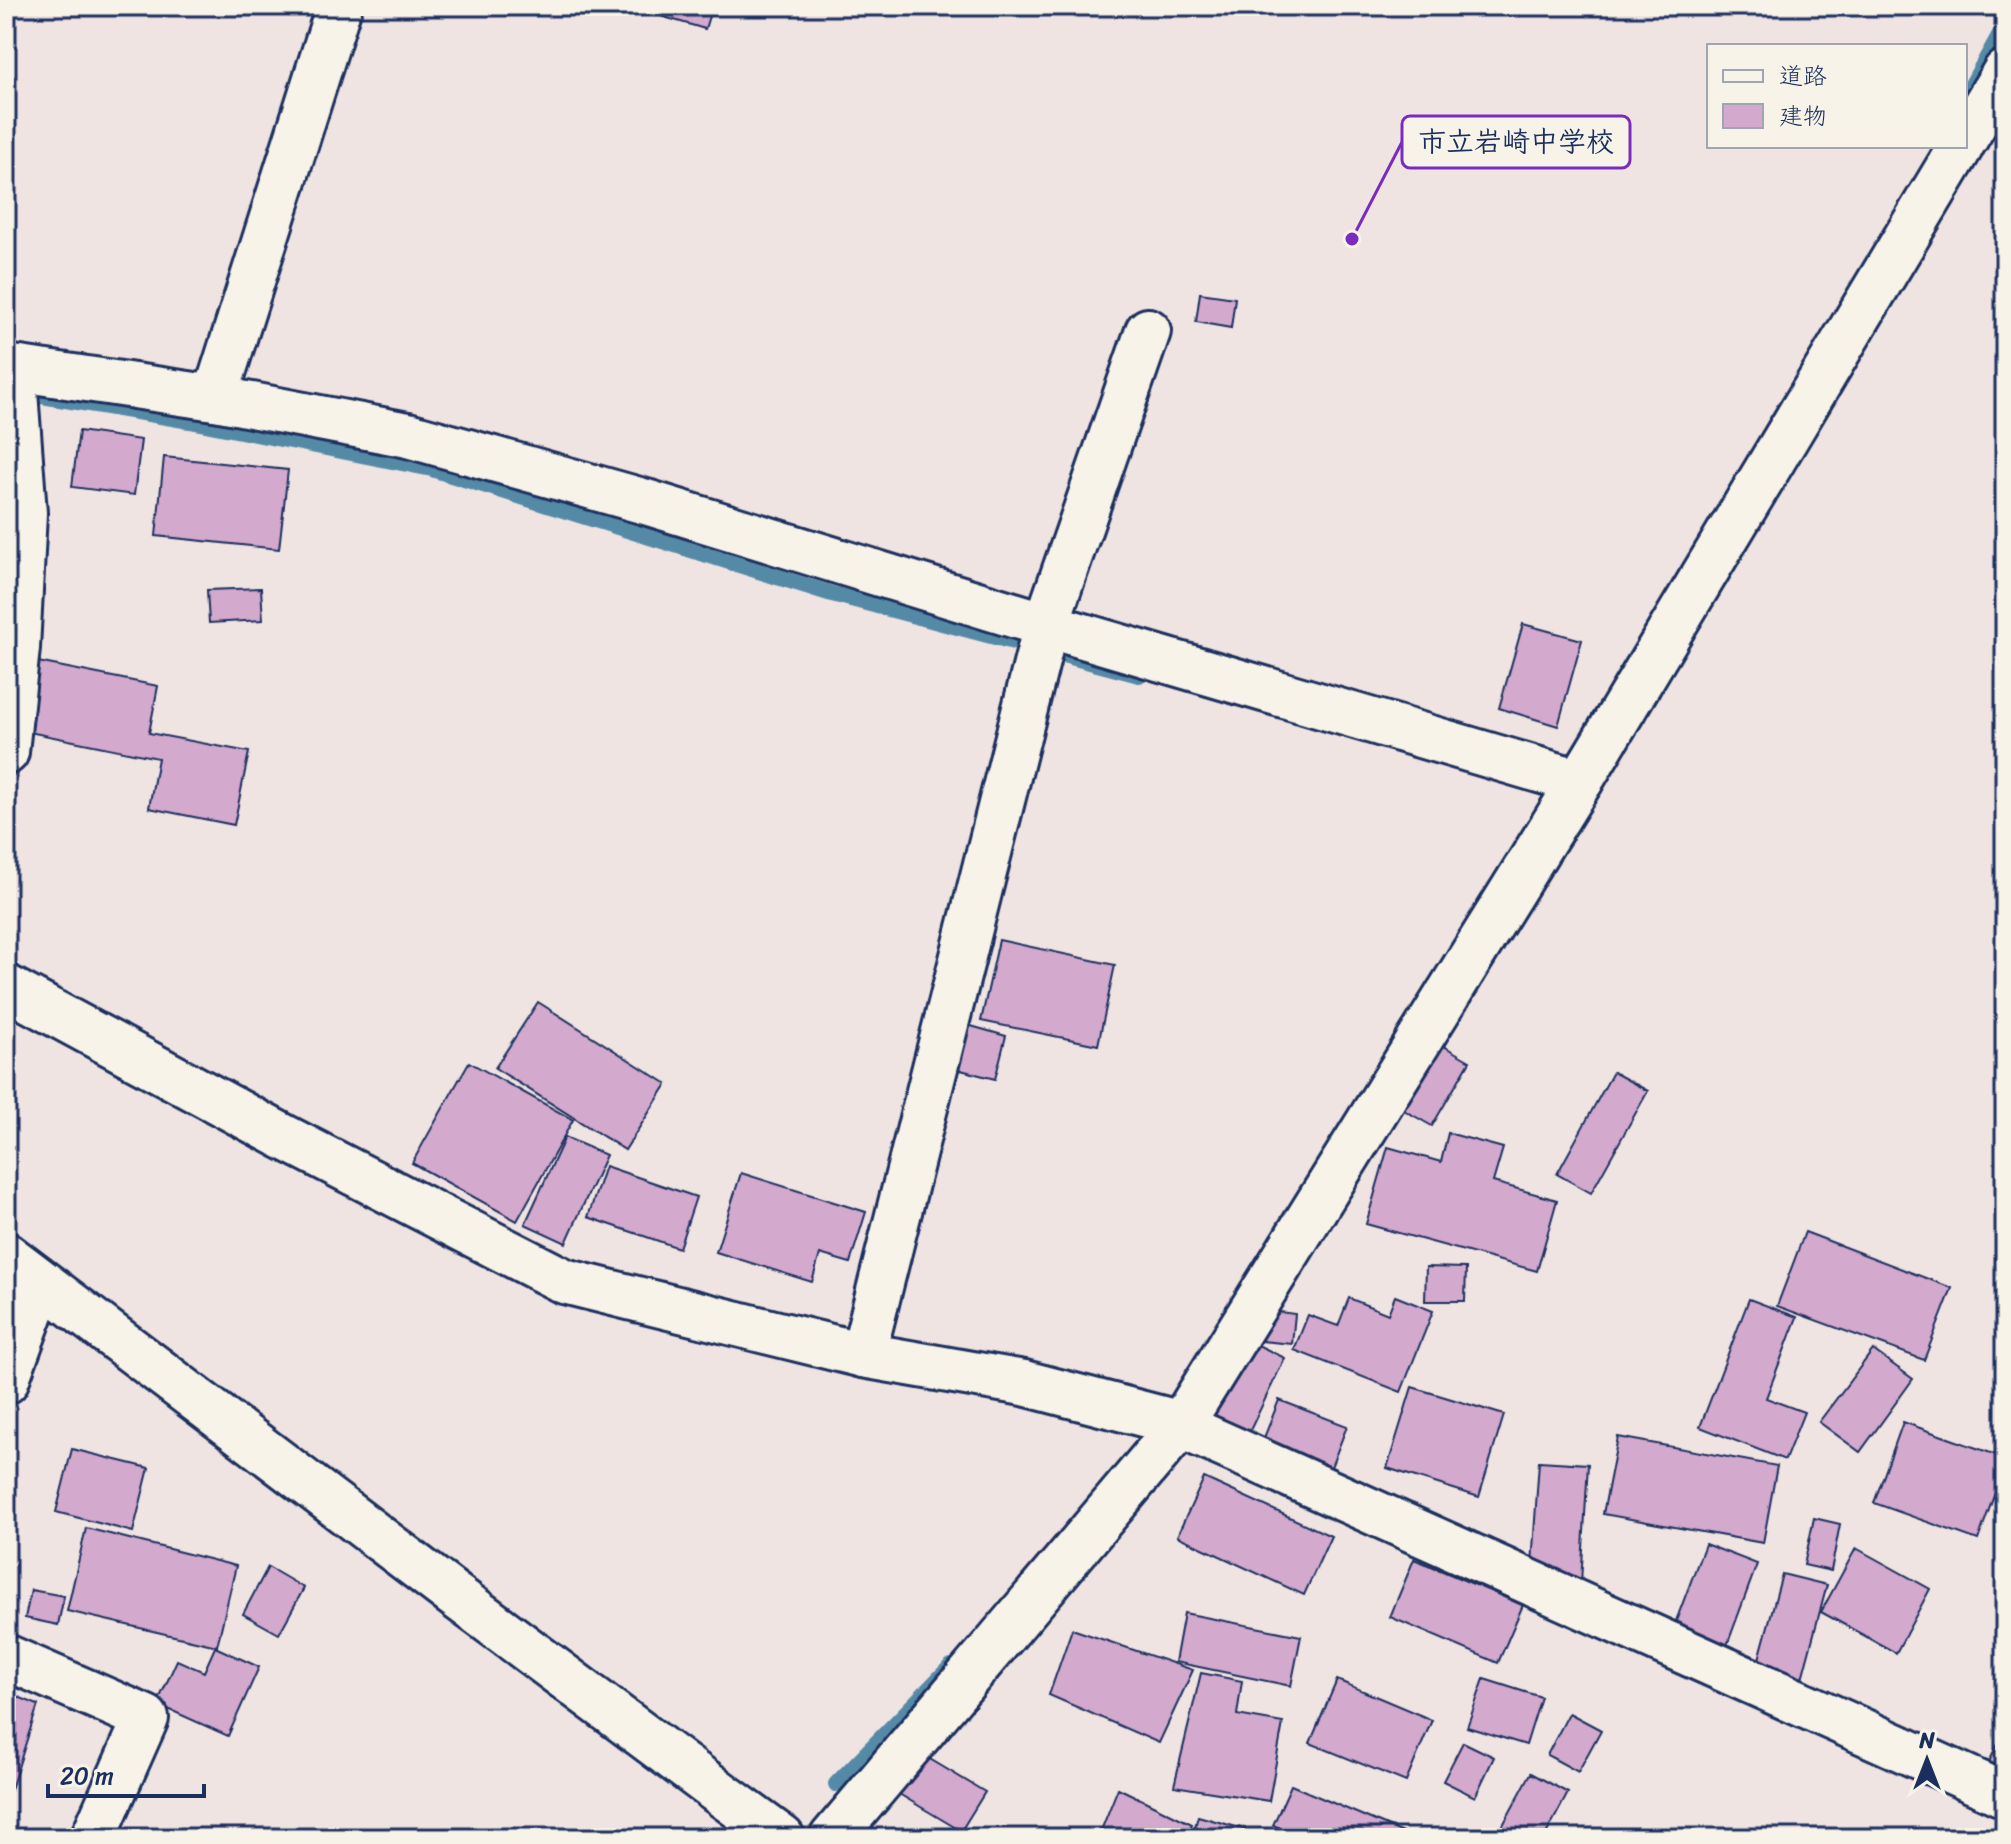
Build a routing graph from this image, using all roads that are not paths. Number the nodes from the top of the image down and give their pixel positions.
1 (339, 6) edge
2 (2005, 72) edge
3 (1967, 136) edge
4 (1960, 148) edge
5 (1148, 331) dead end
6 (12, 368) edge
7 (215, 398) junction
8 (1045, 632) junction
9 (6, 752) edge
10 (1581, 780) junction
11 (6, 987) edge
12 (6, 1255) edge
13 (42, 1283) junction
14 (863, 1355) junction
15 (6, 1381) edge
16 (1180, 1426) junction
17 (6, 1657) edge
18 (2005, 1795) edge
19 (93, 1838) edge
20 (782, 1838) edge
21 (832, 1838) edge

1 - 7 street
2 - 3 street
4 - 10 street
5 - 8 street
6 - 7 street
6 - 9 street
7 - 8 street
8 - 10 street
8 - 14 street
10 - 16 street
11 - 14 street
12 - 13 street
13 - 15 street
13 - 20 street
14 - 16 street
16 - 18 street
16 - 21 street
17 - 19 street

